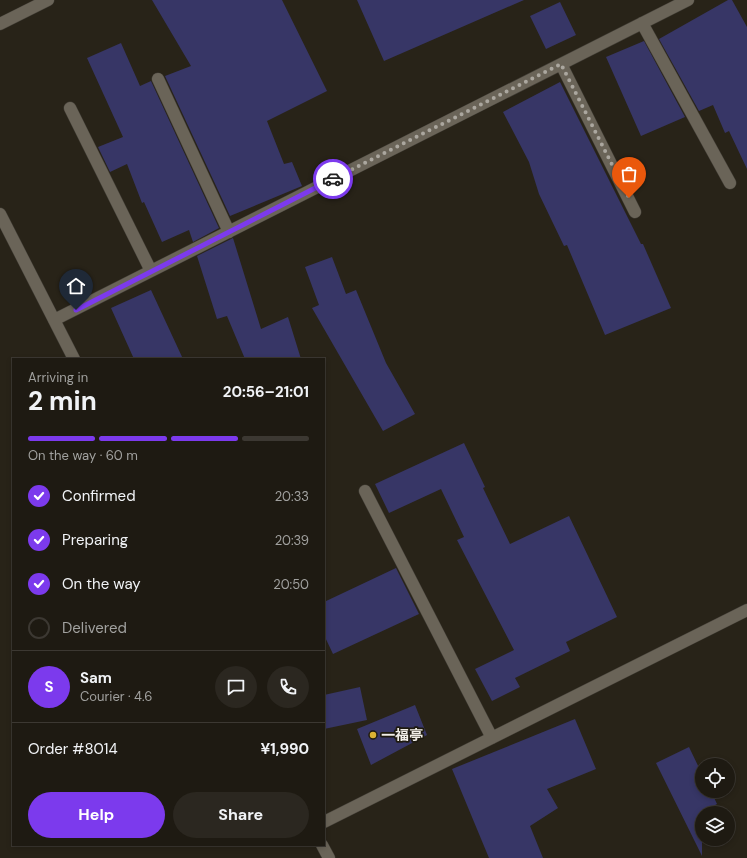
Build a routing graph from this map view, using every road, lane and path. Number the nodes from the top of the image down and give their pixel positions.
1 (48, 0) edge
2 (688, 0) edge
3 (642, 23) junction
4 (0, 24) edge
5 (561, 64) junction
6 (158, 79) dead end
7 (70, 108) dead end
8 (730, 183) dead end
9 (635, 212) dead end
10 (0, 214) edge
11 (229, 232) junction
12 (151, 271) junction
13 (54, 320) junction
14 (73, 358) edge
15 (364, 491) dead end
16 (747, 610) edge
17 (492, 738) junction
18 (325, 822) edge
19 (323, 846) edge
20 (329, 858) edge

1 - 4 street
2 - 3 street
3 - 5 street
3 - 8 street
5 - 9 street
5 - 11 street
6 - 11 street
7 - 12 street
10 - 13 street
11 - 12 street
12 - 13 street
13 - 14 street
15 - 17 street
16 - 17 street
17 - 18 street
19 - 20 street

